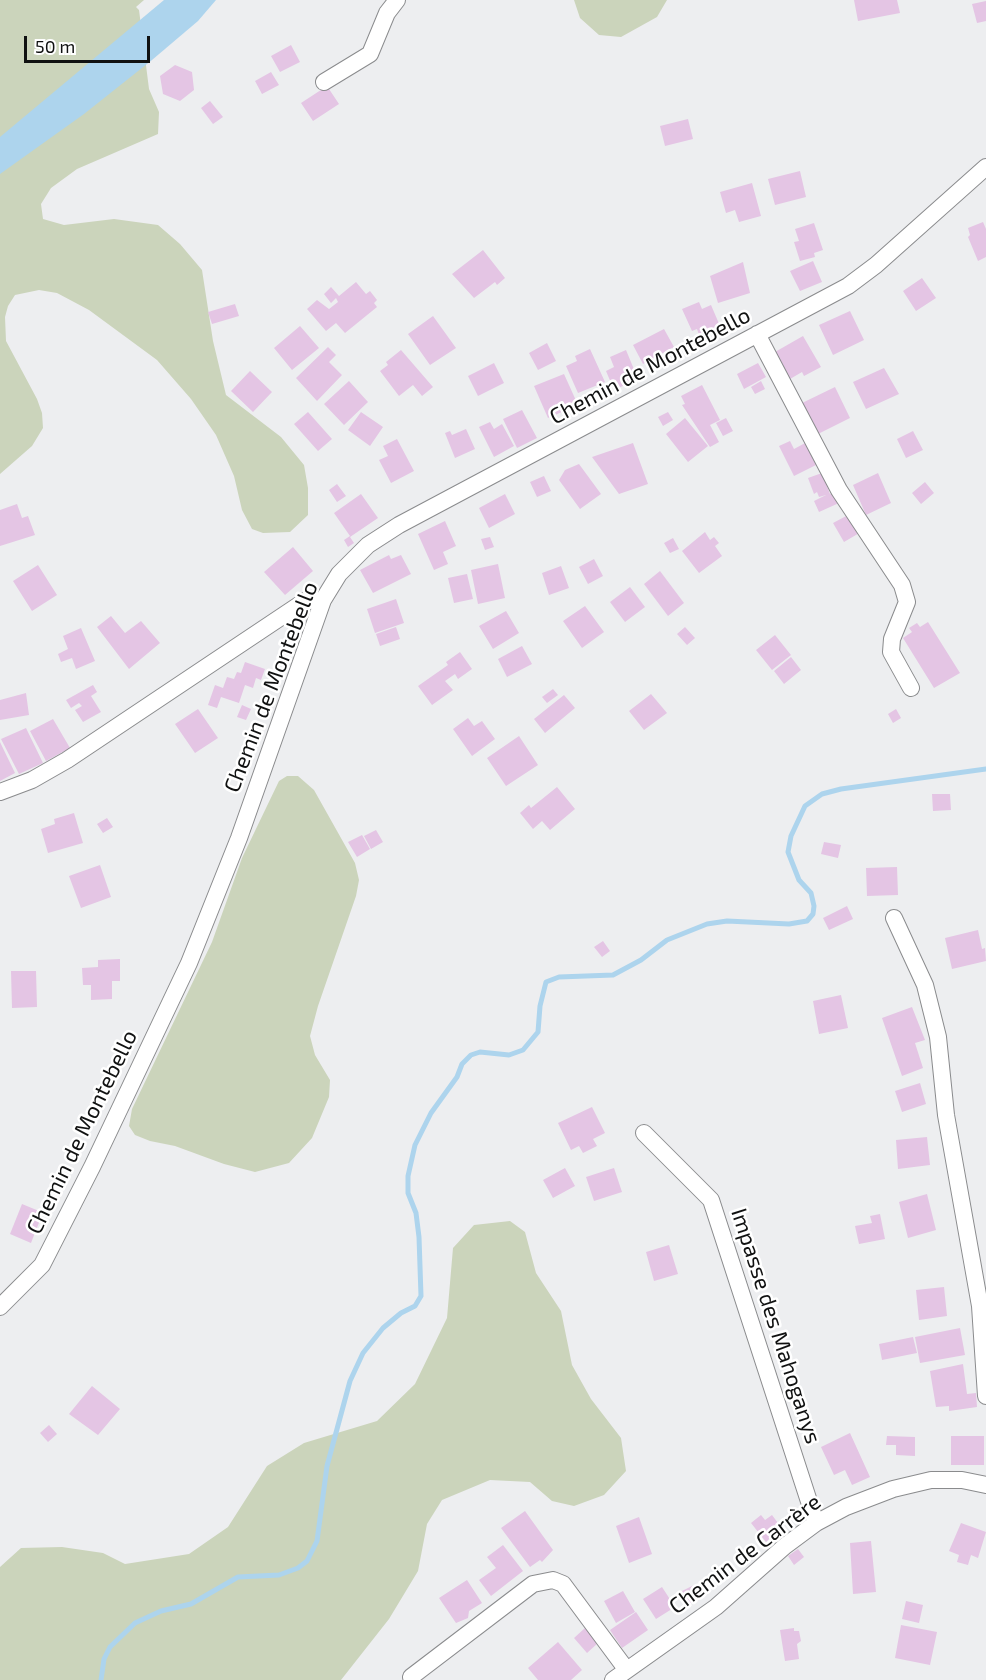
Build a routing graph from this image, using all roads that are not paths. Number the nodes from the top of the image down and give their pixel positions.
1 (397, 0) edge
2 (324, 82) dead end
3 (986, 167) edge
4 (757, 334) junction
5 (323, 600) junction
6 (911, 688) dead end
7 (0, 792) edge
8 (894, 918) dead end
9 (644, 1133) dead end
10 (0, 1307) edge
11 (986, 1396) edge
12 (986, 1485) edge
13 (816, 1523) junction
14 (626, 1669) junction
15 (411, 1677) dead end
16 (613, 1680) edge

1 - 2 street
3 - 4 street, Chemin de Montebello
4 - 5 street, Chemin de Montebello
4 - 6 street
5 - 7 street
5 - 10 street, Chemin de Montebello
8 - 11 street
9 - 13 street, Impasse des Mahoganys
12 - 13 street, Chemin de Carrère
13 - 14 street, Chemin de Carrère
14 - 15 street
14 - 16 street, Chemin de Carrère

